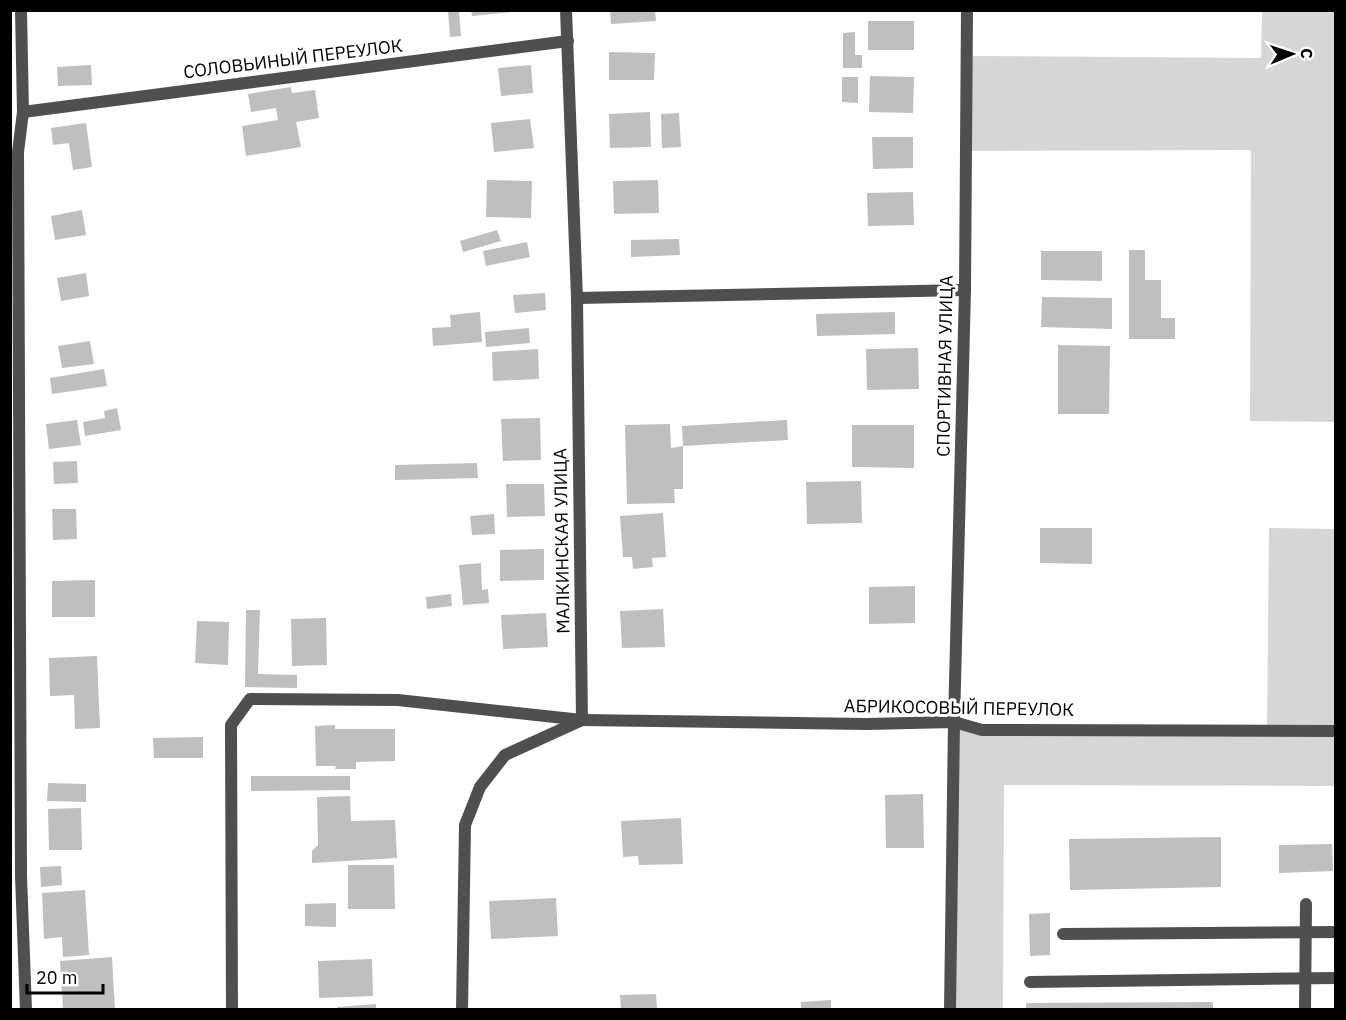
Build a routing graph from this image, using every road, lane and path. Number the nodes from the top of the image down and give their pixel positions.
1 (21, 10) edge
2 (566, 10) edge
3 (967, 10) edge
4 (568, 41) junction
5 (23, 112) junction
6 (14, 152) edge
7 (965, 290) junction
8 (577, 298) junction
9 (582, 720) junction
10 (954, 722) junction
11 (1335, 731) edge
12 (1306, 904) dead end
13 (1306, 932) junction
14 (1335, 932) edge
15 (1063, 934) dead end
16 (1335, 978) edge
17 (1305, 979) junction
18 (1030, 982) dead end
19 (26, 1010) edge
20 (232, 1010) edge
21 (462, 1010) edge
22 (950, 1010) edge
23 (1305, 1010) edge

1 - 5 street
2 - 4 street, МАЛКИНСКАЯ УЛИЦА
3 - 7 street, СПОРТИВНАЯ УЛИЦА
4 - 5 street, СОЛОВЬИНЫЙ ПЕРЕУЛОК
4 - 8 street, МАЛКИНСКАЯ УЛИЦА
5 - 6 street
6 - 19 street
7 - 8 street
7 - 10 street, СПОРТИВНАЯ УЛИЦА
8 - 9 street, МАЛКИНСКАЯ УЛИЦА
9 - 10 street, АБРИКОСОВЫЙ ПЕРЕУЛОК
9 - 20 street, АБРИКОСОВЫЙ ПЕРЕУЛОК
9 - 21 street
10 - 11 street, АБРИКОСОВЫЙ ПЕРЕУЛОК
10 - 22 street, СПОРТИВНАЯ УЛИЦА
12 - 13 street
13 - 14 street
13 - 15 street
13 - 17 street
16 - 17 street
17 - 18 street
17 - 23 street

